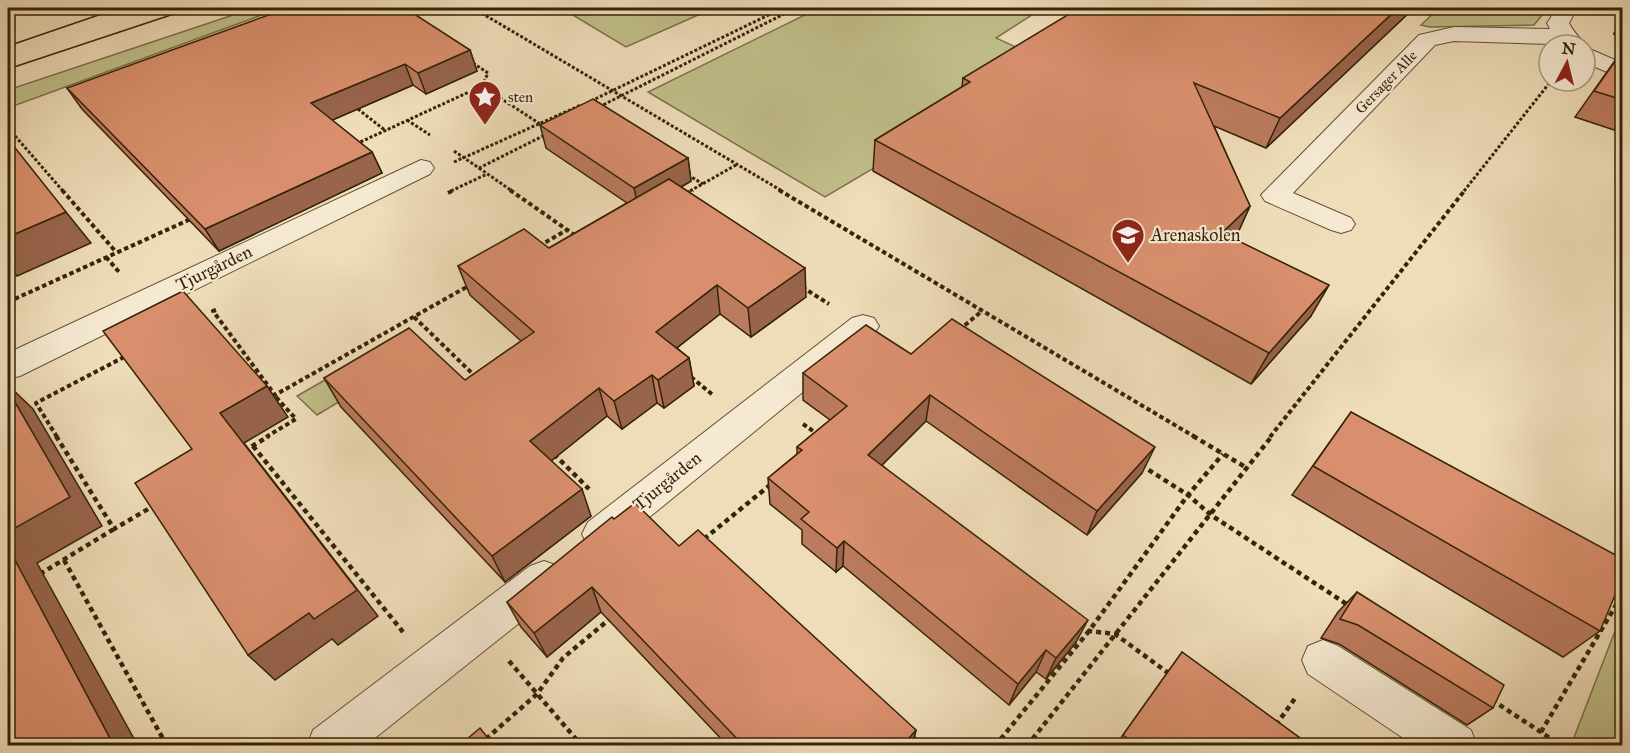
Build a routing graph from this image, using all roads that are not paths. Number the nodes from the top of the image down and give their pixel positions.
1 (1567, 8) edge
2 (1564, 33) edge
3 (1537, 39) edge
4 (1597, 59) edge
5 (1623, 71) edge
6 (421, 168) road end
7 (1341, 224) dead end
8 (863, 326) edge
9 (8, 367) edge
10 (1323, 660) road end
11 (329, 746) edge
12 (1455, 746) edge

1 - 2 street, Gersager Alle
3 - 7 street, Gersager Alle
4 - 5 street
6 - 9 street, Tjurgården
8 - 11 street, Tjurgården
10 - 12 street

